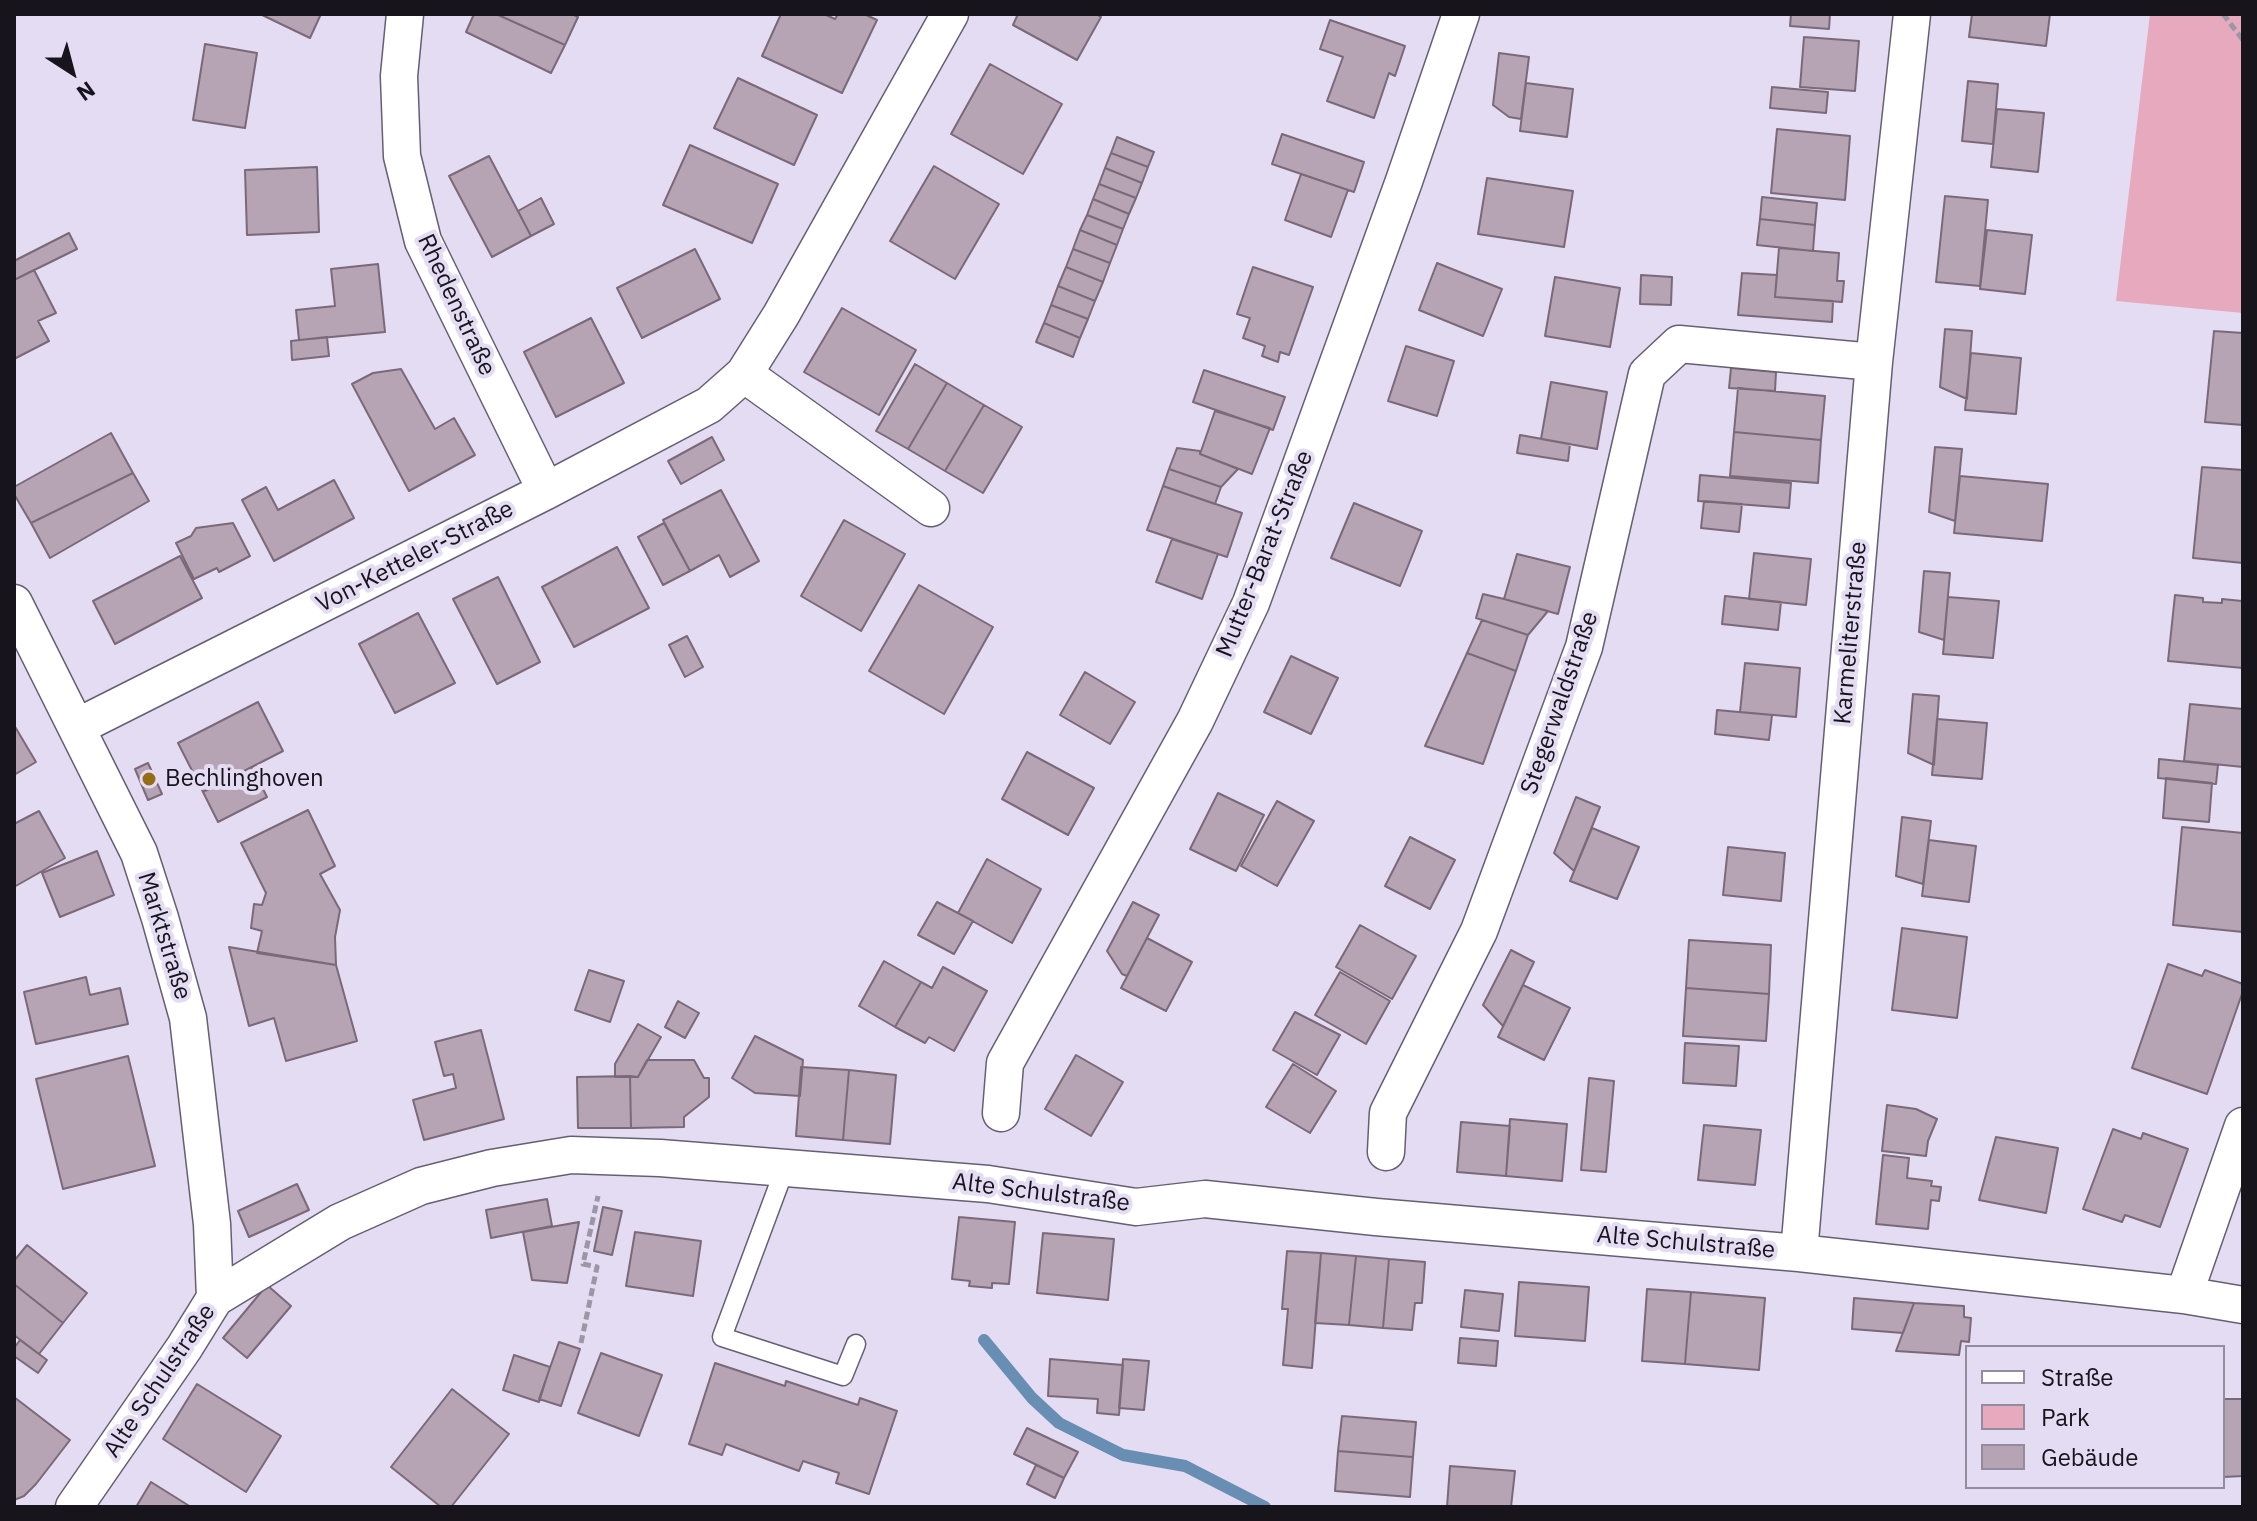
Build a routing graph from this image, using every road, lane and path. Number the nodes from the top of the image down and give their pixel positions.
1 (405, 14) edge
2 (950, 14) edge
3 (1461, 14) edge
4 (1912, 14) edge
5 (2223, 14) edge
6 (2243, 40) edge
7 (1874, 362) junction
8 (744, 374) junction
9 (546, 491) junction
10 (931, 508) dead end
11 (14, 603) edge
12 (77, 727) junction
13 (1001, 1113) dead end
14 (2243, 1126) edge
15 (1386, 1152) dead end
16 (606, 1156) junction
17 (785, 1168) junction
18 (1799, 1253) junction
19 (2184, 1295) junction
20 (215, 1298) junction
21 (2243, 1305) edge
22 (581, 1343) dead end
23 (856, 1344) dead end
24 (74, 1507) edge

1 - 9 street, Rhedenstraße
2 - 8 street, Von-Ketteler-Straße
3 - 13 street, Mutter-Barat-Straße
4 - 7 street, Karmeliterstraße
5 - 6 path
7 - 15 street, Stegerwaldstraße
7 - 18 street, Karmeliterstraße
8 - 9 street, Von-Ketteler-Straße
8 - 10 street
9 - 12 street, Von-Ketteler-Straße
11 - 12 street, Marktstraße
12 - 20 street, Marktstraße
14 - 19 street
16 - 17 street, Alte Schulstraße
16 - 20 street, Alte Schulstraße
16 - 22 path
17 - 18 street, Alte Schulstraße
17 - 23 lane
18 - 19 street, Alte Schulstraße
19 - 21 street, Alte Schulstraße
20 - 24 street, Alte Schulstraße

